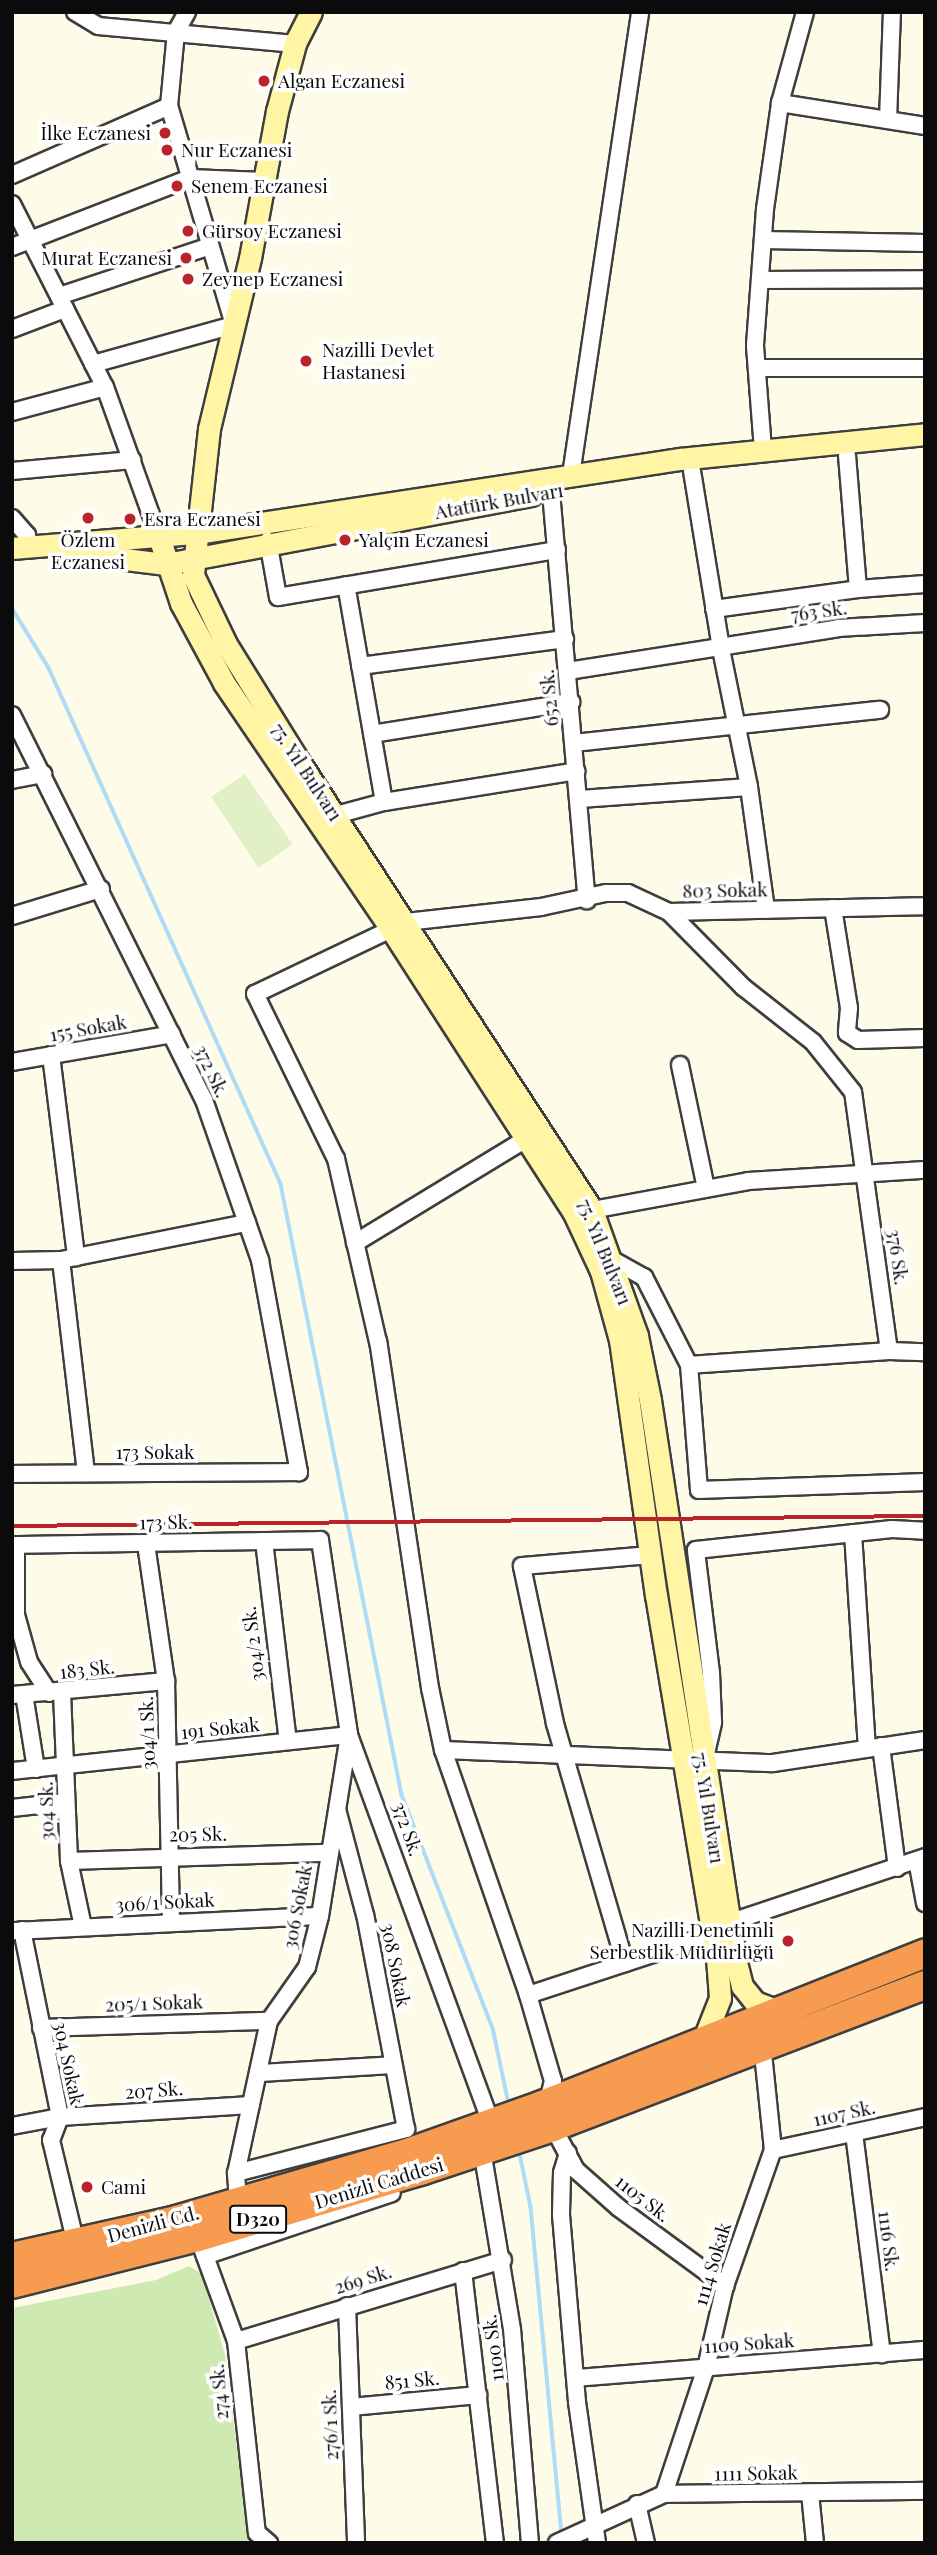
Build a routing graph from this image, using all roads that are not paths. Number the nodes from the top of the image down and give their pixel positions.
1 (75, 12) edge
2 (187, 12) edge
3 (311, 12) edge
4 (640, 12) edge
5 (805, 12) edge
6 (892, 12) edge
7 (176, 32) junction
8 (295, 44) junction
9 (780, 103) junction
10 (169, 106) junction
11 (888, 120) junction
12 (925, 125) edge
13 (12, 175) edge
14 (190, 178) junction
15 (264, 181) junction
16 (12, 204) edge
17 (31, 240) junction
18 (762, 240) junction
19 (925, 243) edge
20 (210, 246) junction
21 (12, 247) edge
22 (925, 279) edge
23 (760, 280) junction
24 (62, 303) junction
25 (234, 325) junction
26 (12, 330) edge
27 (93, 364) junction
28 (757, 368) junction
29 (925, 368) edge
30 (104, 387) junction
31 (12, 412) edge
32 (925, 434) edge
33 (925, 447) edge
34 (763, 450) junction
35 (848, 455) junction
36 (132, 460) junction
37 (12, 471) edge
38 (692, 471) junction
39 (571, 475) junction
40 (551, 492) junction
41 (12, 518) edge
42 (195, 533) junction
43 (159, 537) junction
44 (268, 541) junction
45 (25, 547) edge
46 (557, 550) junction
47 (194, 559) junction
48 (166, 564) junction
49 (925, 584) edge
50 (346, 585) junction
51 (858, 589) junction
52 (714, 609) junction
53 (925, 623) edge
54 (565, 639) junction
55 (720, 649) junction
56 (360, 666) junction
57 (568, 671) junction
58 (571, 702) junction
59 (880, 710) dead end
60 (12, 715) edge
61 (737, 726) junction
62 (372, 734) junction
63 (575, 743) junction
64 (577, 771) junction
65 (43, 774) junction
66 (12, 780) edge
67 (749, 787) junction
68 (580, 799) junction
69 (384, 802) junction
70 (336, 816) junction
71 (101, 889) junction
72 (587, 900) junction
73 (925, 906) edge
74 (833, 908) junction
75 (766, 910) junction
76 (668, 912) junction
77 (12, 916) edge
78 (398, 926) junction
79 (172, 1034) junction
80 (925, 1038) edge
81 (51, 1055) junction
82 (12, 1062) edge
83 (680, 1065) dead end
84 (526, 1139) junction
85 (925, 1170) edge
86 (865, 1174) junction
87 (706, 1188) junction
88 (592, 1210) junction
89 (247, 1223) junction
90 (355, 1243) junction
91 (68, 1259) junction
92 (611, 1259) junction
93 (12, 1261) edge
94 (889, 1351) junction
95 (925, 1352) edge
96 (689, 1365) junction
97 (299, 1472) joint
98 (86, 1473) junction
99 (12, 1474) edge
100 (925, 1482) edge
101 (925, 1531) edge
102 (853, 1532) junction
103 (320, 1540) joint
104 (264, 1541) junction
105 (146, 1544) junction
106 (14, 1545) edge
107 (651, 1555) junction
108 (166, 1681) junction
109 (56, 1693) junction
110 (18, 1694) edge
111 (349, 1735) junction
112 (925, 1740) edge
113 (288, 1741) junction
114 (874, 1748) junction
115 (443, 1750) junction
116 (169, 1754) junction
117 (564, 1755) junction
118 (697, 1761) junction
119 (66, 1764) junction
120 (36, 1769) junction
121 (12, 1771) edge
122 (66, 1802) junction
123 (12, 1808) edge
124 (337, 1811) junction
125 (328, 1853) junction
126 (172, 1856) junction
127 (921, 1858) edge
128 (69, 1861) junction
129 (897, 1868) junction
130 (925, 1903) edge
131 (320, 1916) junction
132 (171, 1923) junction
133 (83, 1927) junction
134 (721, 1928) junction
135 (17, 1930) edge
136 (925, 1953) edge
137 (625, 1963) junction
138 (925, 1984) edge
139 (528, 1995) junction
140 (779, 2011) junction
141 (270, 2021) junction
142 (41, 2028) junction
143 (704, 2040) junction
144 (762, 2044) junction
145 (393, 2065) junction
146 (260, 2073) junction
147 (251, 2105) junction
148 (547, 2111) junction
149 (60, 2117) junction
150 (925, 2117) edge
151 (12, 2126) edge
152 (854, 2133) junction
153 (409, 2140) junction
154 (490, 2145) junction
155 (773, 2150) junction
156 (568, 2153) junction
157 (237, 2187) junction
158 (76, 2244) junction
159 (202, 2246) junction
160 (12, 2257) edge
161 (503, 2260) junction
162 (463, 2271) junction
163 (12, 2284) edge
164 (725, 2286) junction
165 (347, 2306) junction
166 (236, 2341) junction
167 (925, 2350) edge
168 (882, 2354) junction
169 (706, 2368) junction
170 (576, 2378) junction
171 (478, 2395) junction
172 (351, 2407) junction
173 (925, 2491) edge
174 (810, 2493) junction
175 (664, 2494) junction
176 (637, 2504) junction
177 (595, 2525) junction
178 (269, 2543) edge
179 (356, 2543) edge
180 (495, 2543) edge
181 (530, 2543) edge
182 (557, 2543) edge
183 (597, 2543) edge
184 (646, 2543) edge
185 (815, 2543) edge

1 - 7 street
2 - 7 street
3 - 8 main road, 75. Yıl Bulvarı
4 - 39 street
5 - 9 street
6 - 11 street
7 - 8 street
7 - 10 street
8 - 15 main road, 75. Yıl Bulvarı
9 - 11 street
9 - 18 street
10 - 13 street
10 - 14 street
11 - 12 street
14 - 15 street
14 - 17 street
14 - 20 street
15 - 25 main road, 75. Yıl Bulvarı
16 - 17 street
17 - 21 street
17 - 24 street
18 - 19 street
18 - 23 street
20 - 24 street
20 - 25 street
22 - 23 street
23 - 28 street
24 - 26 street
24 - 27 street
25 - 27 street
25 - 42 main road, 75. Yıl Bulvarı
27 - 30 street
28 - 29 street
28 - 34 street
30 - 31 street
30 - 36 street
32 - 34 main road, Atatürk Bulvarı
33 - 35 main road, Atatürk Bulvarı
34 - 39 main road, Atatürk Bulvarı
35 - 38 main road, Atatürk Bulvarı
35 - 51 street
36 - 37 street
36 - 43 street
38 - 40 main road, Atatürk Bulvarı
38 - 52 street
39 - 42 main road, Atatürk Bulvarı
40 - 44 main road, Atatürk Bulvarı
40 - 46 street, 652 Sk.
41 - 45 street
42 - 43 main road, Atatürk Bulvarı
42 - 47 main road, 75. Yıl Bulvarı
43 - 45 main road, Atatürk Bulvarı
43 - 48 main road, 75. Yıl Bulvarı
44 - 47 main road, Atatürk Bulvarı
44 - 50 street
45 - 48 main road, Atatürk Bulvarı
46 - 50 street
46 - 54 street, 652 Sk.
47 - 48 main road, Atatürk Bulvarı
47 - 70 main road, 75. Yıl Bulvarı
48 - 78 main road, 75. Yıl Bulvarı
49 - 51 street
50 - 56 street
51 - 52 street
52 - 55 street
53 - 55 street, 763 Sk.
54 - 56 street
54 - 57 street, 652 Sk.
55 - 57 street, 763 Sk.
55 - 61 street
56 - 62 street
57 - 58 street, 652 Sk.
58 - 62 street
58 - 63 street, 652 Sk.
59 - 61 street
60 - 65 street, 372 Sk.
61 - 63 street
61 - 67 street
62 - 69 street
63 - 64 street, 652 Sk.
64 - 68 street, 652 Sk.
64 - 69 street
65 - 66 street
65 - 71 street, 372 Sk.
67 - 68 street
67 - 75 street
68 - 72 street, 652 Sk.
69 - 70 street
70 - 78 main road, 75. Yıl Bulvarı
71 - 77 street
71 - 79 street, 372 Sk.
72 - 76 street, 803 Sokak
72 - 78 street, 803 Sokak
73 - 74 street, 803 Sokak
74 - 75 street, 803 Sokak
74 - 80 street
75 - 76 street, 803 Sokak
76 - 86 street, 376 Sk.
78 - 84 main road, 75. Yıl Bulvarı
78 - 88 main road, 75. Yıl Bulvarı
78 - 90 street, 803 Sokak
79 - 81 street, 155 Sokak
79 - 89 street, 372 Sk.
81 - 82 street, 155 Sokak
81 - 91 street
83 - 87 street
84 - 90 street
84 - 107 main road, 75. Yıl Bulvarı
85 - 86 street
86 - 87 street
86 - 94 street, 376 Sk.
87 - 88 street
88 - 92 main road, 75. Yıl Bulvarı
89 - 91 street
89 - 97 street, 372 Sk.
90 - 115 street
91 - 93 street
91 - 98 street
92 - 96 street
92 - 118 main road, 75. Yıl Bulvarı
94 - 95 street
94 - 96 street
96 - 100 street
97 - 98 street, 173 Sokak
98 - 99 street, 173 Sokak
101 - 102 street
102 - 114 street
102 - 118 street
103 - 104 street, 173 Sk.
103 - 111 street, 372 Sk.
104 - 105 street, 173 Sk.
104 - 113 street, 304/2 Sk.
105 - 106 street, 173 Sk.
105 - 108 street, 304/1 Sk.
106 - 109 street, 304 Sk.
107 - 117 street
107 - 118 main road, 75. Yıl Bulvarı
108 - 109 street, 183 Sk.
108 - 116 street, 304/1 Sk.
109 - 110 street, 183 Sk.
109 - 119 street, 304 Sk.
110 - 120 street
111 - 113 street, 191 Sokak
111 - 124 street, 306 Sokak
111 - 154 street, 372 Sk.
112 - 114 street
113 - 116 street, 191 Sokak
114 - 118 street
114 - 129 street
115 - 117 street
115 - 139 street
116 - 119 street, 191 Sokak
116 - 126 street, 304/1 Sk.
117 - 118 street
117 - 137 street
118 - 134 main road, 75. Yıl Bulvarı
119 - 120 street, 191 Sokak
119 - 122 street, 304 Sk.
120 - 121 street, 191 Sokak
122 - 123 street
122 - 128 street, 304 Sk.
124 - 125 street, 306 Sokak
124 - 145 street, 308 Sokak
125 - 126 street, 205 Sk.
125 - 131 street, 306 Sokak
126 - 128 street, 205 Sk.
126 - 132 street, 304/1 Sk.
127 - 129 street
127 - 130 street
128 - 133 street, 304 Sk.
129 - 134 street
131 - 132 street, 306/1 Sokak
131 - 141 street, 306 Sokak
132 - 133 street, 306/1 Sokak
133 - 135 street, 306/1 Sokak
134 - 137 street
134 - 140 main road, 75. Yıl Bulvarı
134 - 143 main road, 75. Yıl Bulvarı
135 - 142 street, 304 Sokak
136 - 140 highway, D320
137 - 139 street
138 - 144 highway, D320
139 - 148 street
140 - 143 highway, D320
141 - 142 street, 205/1 Sokak
141 - 146 street, 306 Sokak
142 - 149 street, 304 Sokak
143 - 148 highway, D320
144 - 148 highway, D320
144 - 155 street, 1114 Sokak
145 - 146 street
145 - 153 street, 308 Sokak
146 - 147 street, 306 Sokak
147 - 149 street, 207 Sk.
147 - 157 street, 306 Sokak
148 - 154 highway, D320
148 - 156 street, 1105 Sk.
149 - 151 street, 207 Sk.
149 - 158 street, 304 Sokak
150 - 152 street, 1107 Sk.
152 - 155 street, 1107 Sk.
152 - 168 street, 1116 Sk.
153 - 154 highway, D320
153 - 157 highway, Denizli Cd. / D320
154 - 159 highway, Denizli Caddesi / D320
154 - 161 street, 1100 Sk.
155 - 164 street, 1114 Sokak
156 - 164 street, 1105 Sk.
156 - 170 street
157 - 158 highway, Denizli Cd. / D320
158 - 160 highway, Denizli Cd. / D320
159 - 163 highway, Denizli Caddesi / D320
159 - 166 street, 274 Sk.
161 - 162 street, 269 Sk.
161 - 181 street, 1100 Sk.
162 - 165 street, 269 Sk.
162 - 171 street, 1100 Sk.
164 - 169 street, 1114 Sokak
165 - 166 street, 269 Sk.
165 - 172 street, 276/1 Sk.
166 - 178 street, 274 Sk.
167 - 168 street, 1109 Sokak
168 - 169 street, 1109 Sokak
169 - 170 street, 1109 Sokak
169 - 175 street, 1114 Sokak
170 - 177 street
171 - 172 street, 851 Sk.
171 - 180 street, 1100 Sk.
172 - 179 street, 276/1 Sk.
173 - 174 street, 1111 Sokak
174 - 175 street, 1111 Sokak
174 - 185 street
175 - 176 street, 1111 Sokak
176 - 177 street, 1111 Sokak
176 - 184 street
177 - 182 street, 1111 Sokak
177 - 183 street

